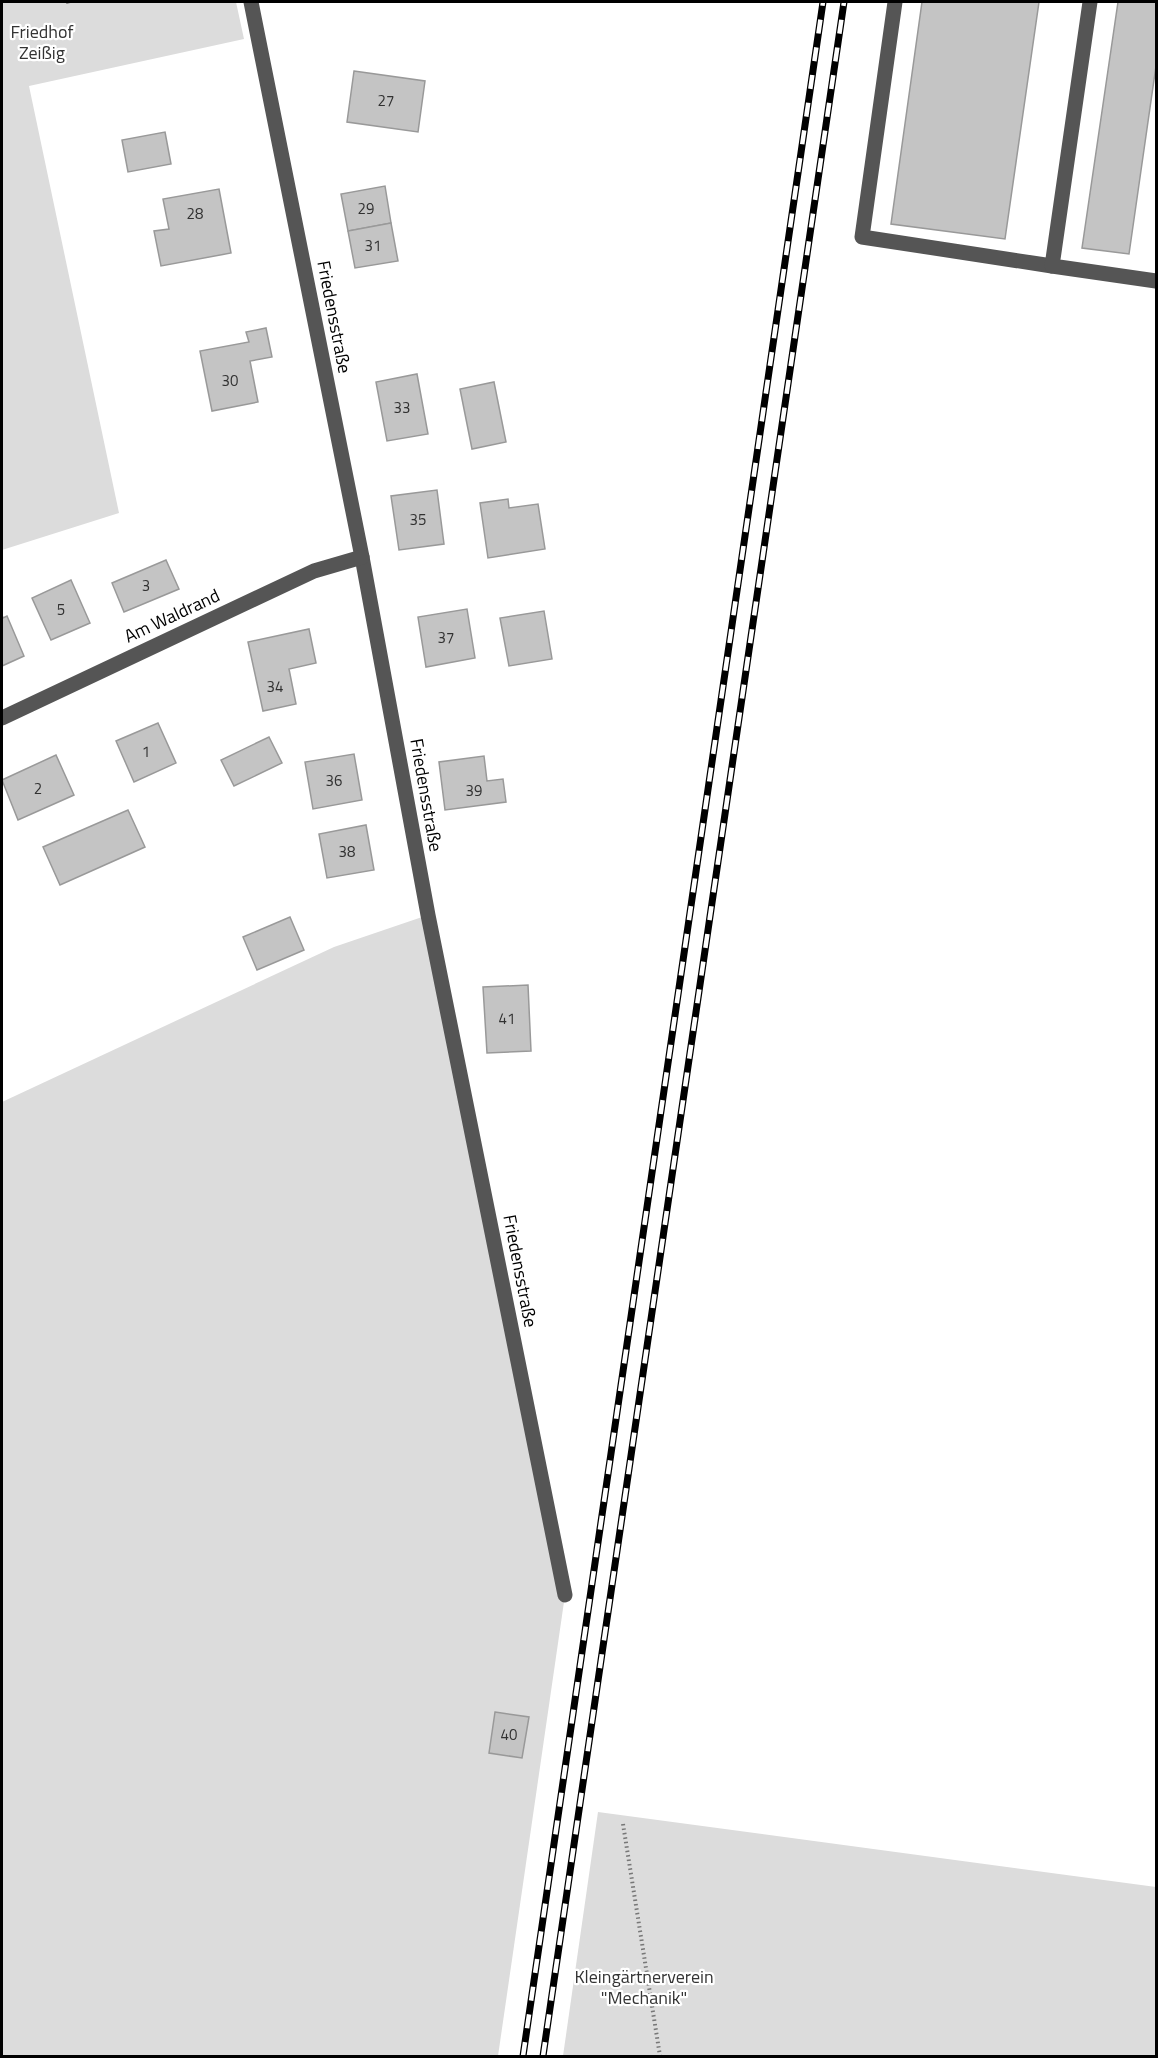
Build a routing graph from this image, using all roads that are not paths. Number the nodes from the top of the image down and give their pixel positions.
1 (251, 2) edge
2 (895, 2) edge
3 (1090, 2) edge
4 (1052, 266) junction
5 (1156, 280) edge
6 (362, 557) junction
7 (2, 718) edge
8 (565, 1595) dead end

1 - 6 street, Friedensstraße
2 - 4 street
3 - 4 street
4 - 5 street
6 - 7 street, Am Waldrand
6 - 8 street, Friedensstraße

